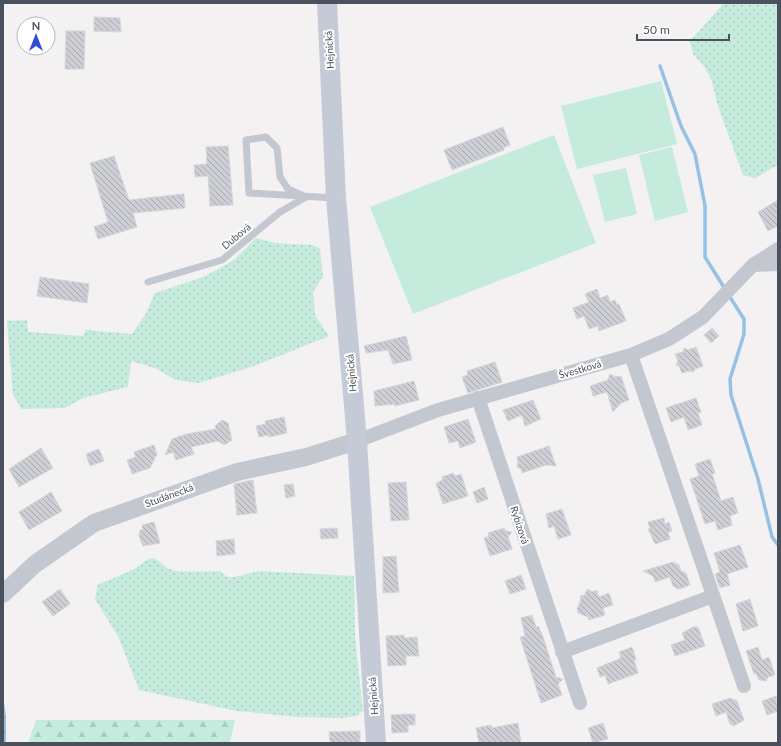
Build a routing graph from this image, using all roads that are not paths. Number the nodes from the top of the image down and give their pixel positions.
1 (327, 3) edge
2 (306, 197) junction
3 (336, 198) junction
4 (778, 249) edge
5 (778, 264) edge
6 (753, 265) junction
7 (148, 282) dead end
8 (631, 355) junction
9 (478, 398) junction
10 (357, 441) junction
11 (3, 594) edge
12 (713, 596) junction
13 (562, 652) junction
14 (744, 686) dead end
15 (580, 703) dead end
16 (376, 743) edge

1 - 3 main road, Hejnická
2 - 2 lane
2 - 3 lane
2 - 7 lane, Dubová
3 - 10 main road, Hejnická
4 - 6 street, Švestková
5 - 6 street
6 - 8 street, Švestková
8 - 9 street, Švestková
8 - 12 street
9 - 10 street, Švestková
9 - 13 street, Rybízová
10 - 11 street, Studánecká
10 - 16 main road, Hejnická
12 - 13 street
12 - 14 street
13 - 15 street, Rybízová

